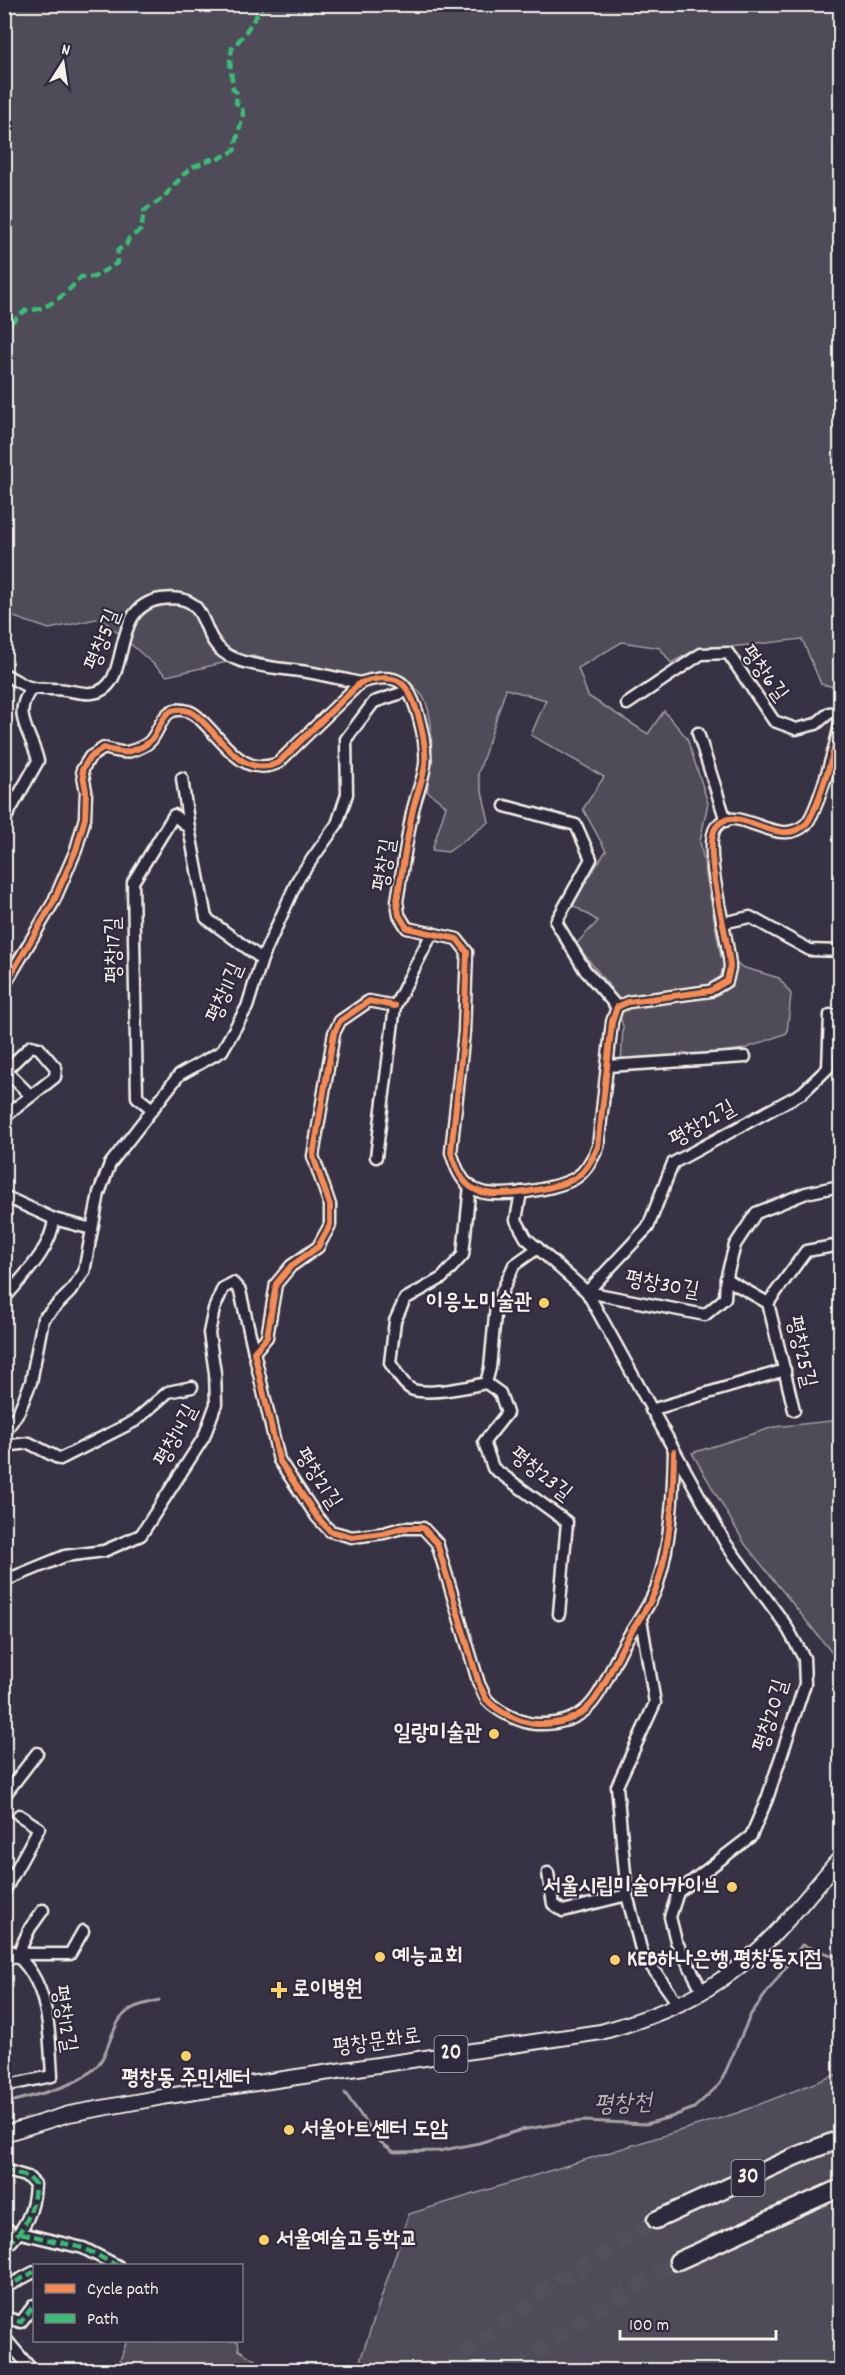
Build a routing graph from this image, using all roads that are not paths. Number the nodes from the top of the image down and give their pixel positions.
1 (4, 674) edge
2 (360, 683) junction
3 (32, 688) junction
4 (408, 692) junction
5 (627, 704) dead end
6 (840, 712) edge
7 (840, 724) edge
8 (698, 733) dead end
9 (182, 778) dead end
10 (506, 806) dead end
11 (4, 821) edge
12 (726, 821) junction
13 (189, 828) junction
14 (722, 923) junction
15 (432, 933) junction
16 (840, 951) edge
17 (262, 959) junction
18 (4, 986) edge
19 (395, 1006) junction
20 (617, 1007) junction
21 (835, 1015) edge
22 (840, 1023) edge
23 (745, 1057) dead end
24 (608, 1066) junction
25 (5, 1070) edge
26 (32, 1096) junction
27 (151, 1108) junction
28 (4, 1117) edge
29 (375, 1157) dead end
30 (470, 1185) junction
31 (840, 1186) edge
32 (521, 1192) junction
33 (4, 1196) edge
34 (54, 1219) junction
35 (92, 1229) junction
36 (840, 1245) edge
37 (538, 1248) junction
38 (726, 1279) junction
39 (587, 1292) junction
40 (4, 1299) edge
41 (768, 1303) junction
42 (254, 1352) junction
43 (784, 1370) junction
44 (486, 1383) junction
45 (192, 1388) dead end
46 (651, 1410) junction
47 (794, 1410) dead end
48 (4, 1434) edge
49 (4, 1446) edge
50 (674, 1452) junction
51 (4, 1581) edge
52 (559, 1614) dead end
53 (641, 1619) junction
54 (37, 1753) dead end
55 (4, 1796) edge
56 (19, 1815) dead end
57 (840, 1858) edge
58 (548, 1873) dead end
59 (4, 1892) edge
60 (627, 1895) junction
61 (43, 1910) dead end
62 (83, 1930) dead end
63 (4, 1947) edge
64 (21, 1957) junction
65 (4, 1962) edge
66 (703, 1992) junction
67 (678, 2004) junction
68 (4, 2086) edge
69 (4, 2134) edge
70 (840, 2139) edge
71 (4, 2170) edge
72 (840, 2188) edge
73 (656, 2220) tunnel mouth
74 (21, 2233) junction
75 (4, 2249) edge
76 (678, 2261) tunnel mouth
77 (116, 2264) edge
78 (33, 2273) edge
79 (4, 2288) edge
80 (33, 2306) edge
81 (4, 2317) edge
82 (4, 2337) edge
83 (32, 2370) edge

1 - 3 street, 평창5길
2 - 3 street, 평창5길
2 - 4 street
2 - 18 street
3 - 11 street
4 - 15 street, 평창길 / 평창길
4 - 17 street, 평창11길
5 - 6 street, 평창6길
7 - 12 street
8 - 12 street
9 - 13 street
10 - 20 street
12 - 14 street
13 - 17 street
13 - 27 street, 평창17길
14 - 16 street
14 - 20 street
15 - 19 street
15 - 30 street, 평창길 / 평창길
17 - 27 street, 평창11길
19 - 29 street
19 - 42 street
20 - 24 street
21 - 22 street
21 - 39 street, 평창22길
23 - 24 street
24 - 32 street
25 - 26 street
25 - 26 street
26 - 28 street
27 - 35 street, 평창11길
30 - 32 street
30 - 44 street
31 - 38 street, 평창30길
32 - 37 street, 평창20길
33 - 34 street
34 - 35 street
34 - 40 street
35 - 48 street, 평창11길
36 - 41 street, 평창25길
37 - 39 street, 평창20길
37 - 44 street
38 - 39 street, 평창30길
38 - 41 street, 평창25길
39 - 46 street, 평창20길
41 - 43 street, 평창25길
42 - 51 street, 평창14길
42 - 53 street, 평창21길
43 - 46 street
43 - 47 street, 평창25길
44 - 52 street, 평창23길
45 - 49 street
46 - 50 street, 평창20길
50 - 53 street, 평창21길
50 - 66 street, 평창20길
53 - 60 street
54 - 55 street
56 - 59 street
57 - 66 main road, 평창문화로 / 20
58 - 60 street
60 - 67 street
61 - 64 street
62 - 64 street, 평창12길
63 - 64 street
64 - 65 street
64 - 68 street, 평창12길
66 - 67 main road, 평창문화로 / 20
67 - 69 main road, 평창문화로 / 20
70 - 73 highway, 30
71 - 74 street
72 - 76 highway, 30
74 - 75 street
74 - 77 street
78 - 79 street
80 - 81 street
82 - 83 street

